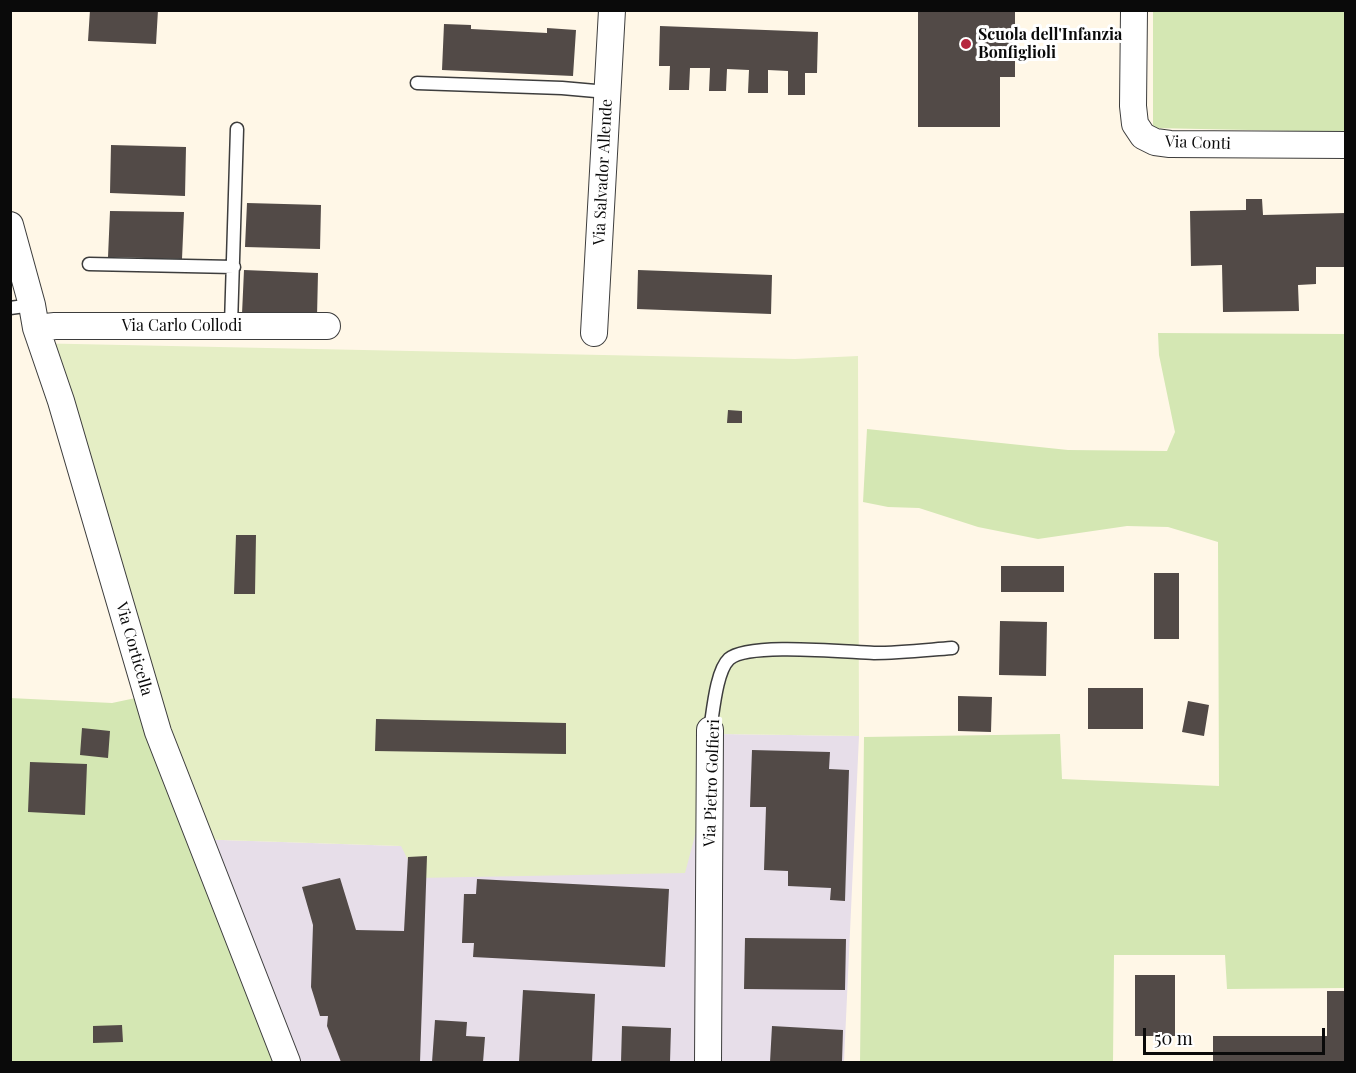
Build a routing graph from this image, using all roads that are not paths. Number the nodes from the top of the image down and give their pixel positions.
1 (612, 10) edge
2 (1134, 10) edge
3 (417, 83) dead end
4 (607, 92) junction
5 (237, 129) dead end
6 (1346, 145) edge
7 (10, 225) edge
8 (89, 264) dead end
9 (234, 267) junction
10 (26, 314) edge
11 (231, 325) junction
12 (327, 326) dead end
13 (594, 333) dead end
14 (952, 648) dead end
15 (710, 730) joint
16 (287, 1062) edge
17 (708, 1062) edge

1 - 4 street, Via Salvador Allende
2 - 6 street, Via Conti
3 - 4 lane
4 - 13 street, Via Salvador Allende
5 - 9 lane
7 - 10 street, Via Corticella
8 - 9 lane
9 - 11 lane
10 - 11 street, Via Carlo Collodi
10 - 16 street, Via Corticella
11 - 12 street, Via Carlo Collodi
14 - 15 lane, Via Pietro Golfieri
15 - 17 street, Via Pietro Golfieri

